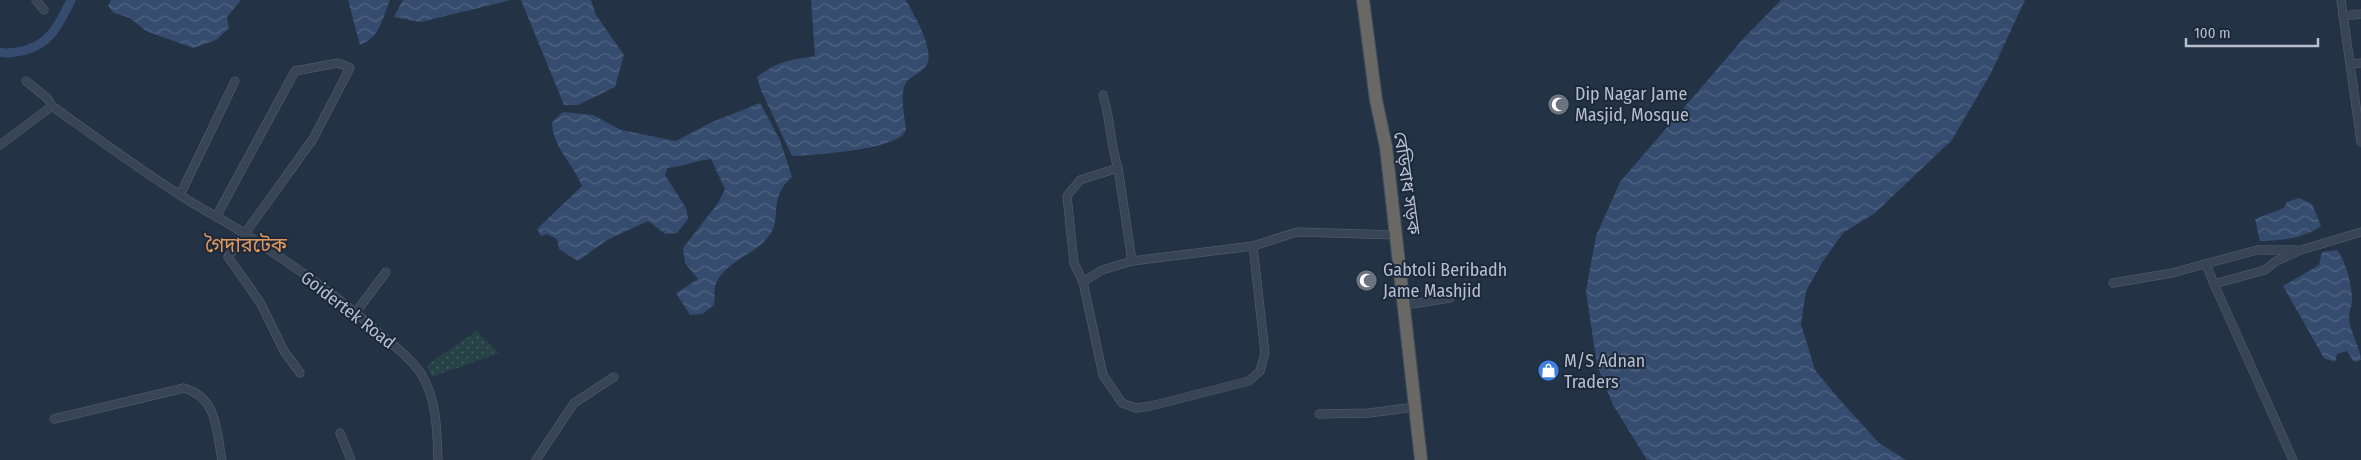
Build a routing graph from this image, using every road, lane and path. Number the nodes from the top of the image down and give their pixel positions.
1 (36, 0) edge
2 (1363, 0) edge
3 (2341, 0) edge
4 (44, 10) dead end
5 (2361, 14) edge
6 (2343, 16) junction
7 (2361, 63) edge
8 (2350, 64) junction
9 (26, 80) dead end
10 (235, 81) dead end
11 (1103, 95) dead end
12 (52, 106) junction
13 (2361, 142) edge
14 (0, 145) edge
15 (1118, 168) junction
16 (180, 195) junction
17 (216, 217) junction
18 (2361, 232) edge
19 (244, 233) junction
20 (1396, 235) junction
21 (1253, 246) junction
22 (2301, 250) junction
23 (1132, 261) junction
24 (2206, 264) junction
25 (386, 272) dead end
26 (1083, 282) junction
27 (2113, 283) dead end
28 (2214, 284) junction
29 (1450, 298) dead end
30 (1405, 305) junction
31 (356, 312) junction
32 (300, 373) dead end
33 (614, 377) dead end
34 (1415, 407) junction
35 (1320, 414) dead end
36 (54, 419) dead end
37 (340, 433) dead end
38 (222, 460) edge
39 (350, 460) edge
40 (438, 460) edge
41 (536, 460) edge
42 (1421, 460) edge
43 (2294, 460) edge

1 - 4 street
2 - 20 highway, বেড়িবাধ সড়ক
3 - 6 street
5 - 6 street
6 - 8 street
7 - 8 street
8 - 13 street
9 - 12 street, Goidertek Road
10 - 16 street
11 - 15 street
12 - 14 street
12 - 16 street, Goidertek Road
15 - 23 street
15 - 26 street
16 - 17 street, Goidertek Road
17 - 19 street, Goidertek Road
17 - 19 street
18 - 22 street
19 - 31 street, Goidertek Road
19 - 32 street
20 - 21 street
20 - 30 highway, বেড়িবাধ সড়ক
21 - 23 street
21 - 26 street
22 - 24 street
22 - 28 street
23 - 26 street
24 - 27 street
24 - 28 street
25 - 31 street
28 - 43 street
29 - 30 street
30 - 34 highway, বেড়িবাধ সড়ক
31 - 40 street, Goidertek Road
33 - 41 street
34 - 35 street
34 - 42 highway, বেড়িবাধ সড়ক
36 - 38 street
37 - 39 street

